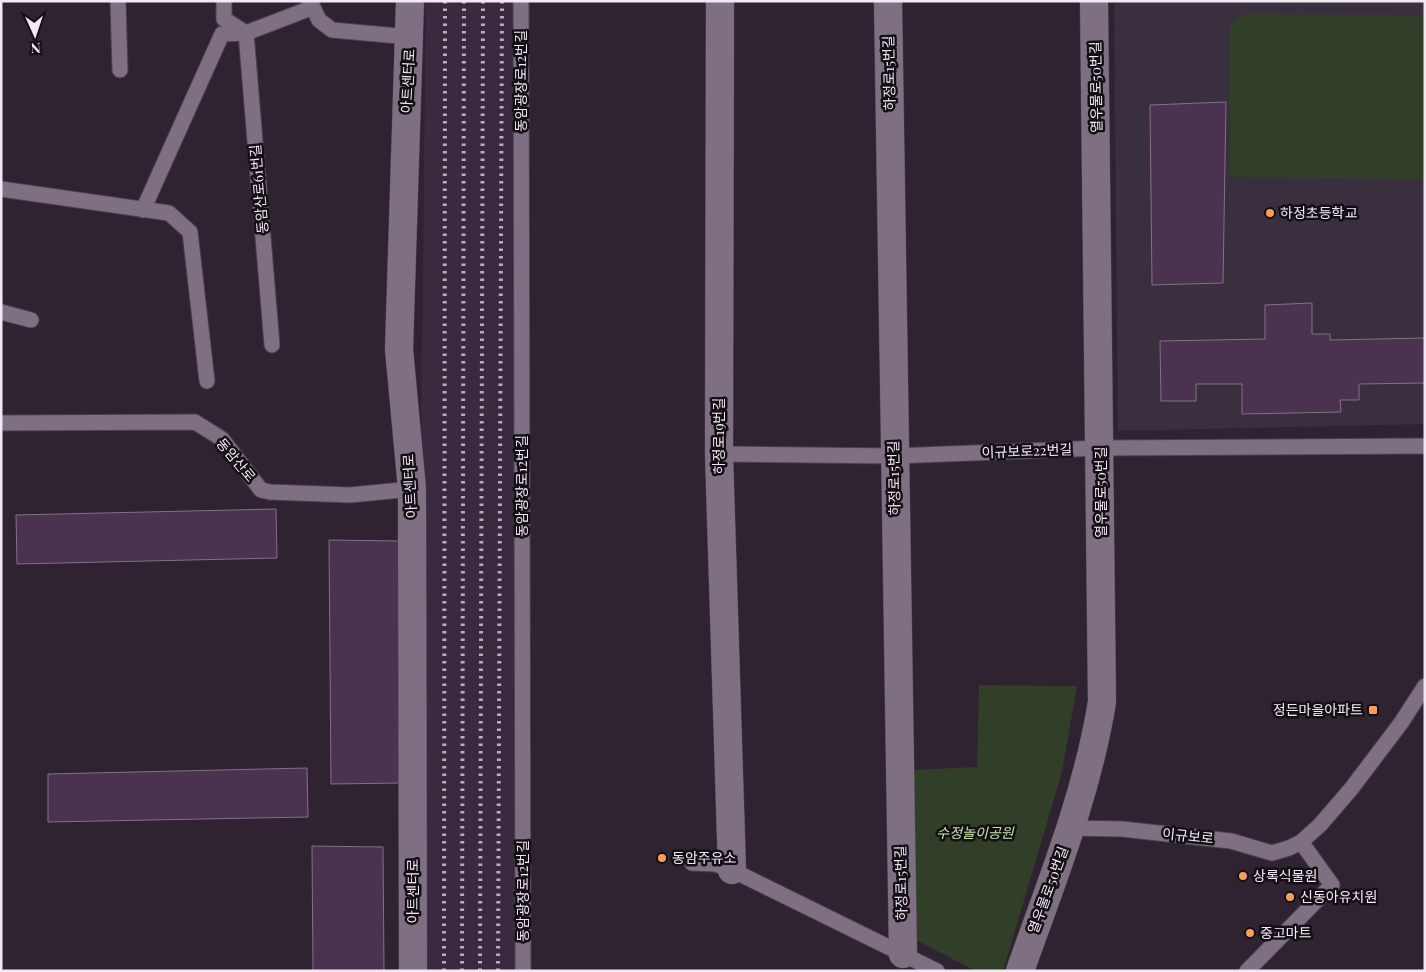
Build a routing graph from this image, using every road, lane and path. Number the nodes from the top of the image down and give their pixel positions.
1 (118, 1) edge
2 (224, 1) edge
3 (410, 1) edge
4 (521, 1) edge
5 (720, 1) edge
6 (888, 1) edge
7 (1094, 1) edge
8 (310, 4) edge
9 (246, 33) junction
10 (410, 37) junction
11 (120, 70) dead end
12 (1, 188) edge
13 (143, 210) junction
14 (1, 312) edge
15 (32, 320) dead end
16 (272, 345) dead end
17 (207, 381) dead end
18 (1, 423) edge
19 (1425, 446) edge
20 (1100, 448) junction
21 (719, 454) junction
22 (894, 456) junction
23 (412, 489) junction
24 (1425, 686) edge
25 (1070, 828) junction
26 (1302, 842) junction
27 (692, 863) dead end
28 (732, 870) junction
29 (902, 954) junction
30 (413, 971) edge
31 (523, 971) edge
32 (937, 971) edge
33 (1020, 971) edge
34 (1247, 971) edge

1 - 11 lane
2 - 9 lane
3 - 10 street, 아트센터로
4 - 31 lane, 동암광장로12번길
5 - 21 street, 하정로19번길
6 - 22 street, 하정로15번길
7 - 20 street, 열우물로50번길
8 - 9 lane
8 - 10 lane
9 - 13 lane
9 - 16 lane, 동암산로61번길
10 - 23 street, 아트센터로
12 - 13 lane
13 - 17 lane
14 - 15 lane
18 - 23 lane, 동암산로
19 - 20 lane, 이규보로22번길
20 - 22 lane, 이규보로22번길
20 - 25 street, 열우물로50번길
21 - 22 lane, 이규보로22번길
21 - 28 street, 하정로19번길
22 - 29 street, 하정로15번길
23 - 30 street, 아트센터로
24 - 26 lane, 이규보로
25 - 26 lane, 이규보로
25 - 33 street, 열우물로50번길
26 - 34 lane
27 - 28 lane
28 - 29 lane
29 - 32 lane

